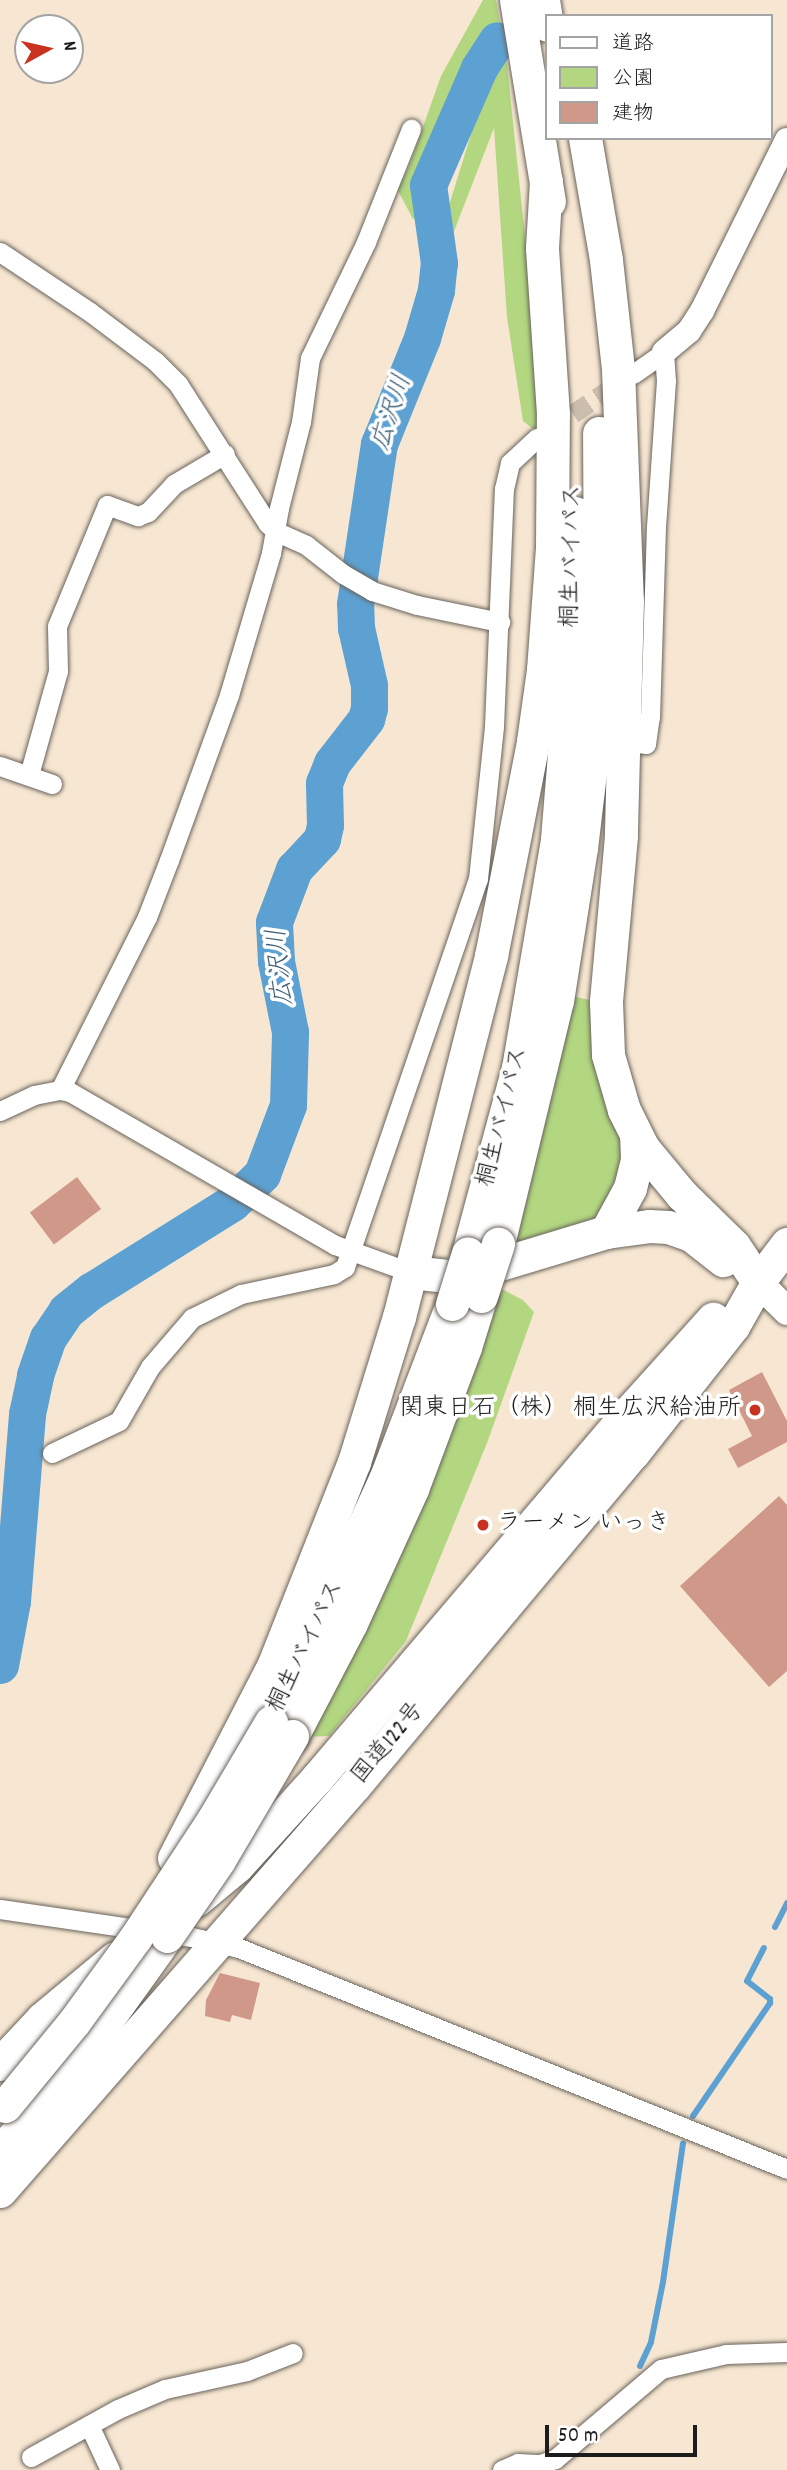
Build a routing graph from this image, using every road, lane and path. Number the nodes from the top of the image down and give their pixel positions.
1 (516, 0) edge
2 (543, 0) edge
3 (546, 18) edge
4 (411, 129) dead end
5 (567, 140) edge
6 (585, 140) edge
7 (787, 140) edge
8 (546, 181) junction
9 (0, 252) edge
10 (664, 352) junction
11 (633, 374) tunnel mouth
12 (537, 438) tunnel mouth
13 (225, 454) junction
14 (277, 532) junction
15 (500, 622) junction
16 (625, 742) junction
17 (0, 766) edge
18 (29, 775) junction
19 (52, 784) dead end
20 (61, 1090) junction
21 (0, 1111) edge
22 (636, 1137) junction
23 (606, 1232) junction
24 (787, 1244) edge
25 (483, 1248) junction
26 (349, 1252) junction
27 (410, 1272) junction
28 (758, 1282) junction
29 (787, 1311) edge
30 (52, 1453) dead end
31 (331, 1811) junction
32 (0, 1909) edge
33 (155, 1933) junction
34 (219, 1942) junction
35 (0, 2064) edge
36 (10, 2114) edge
37 (0, 2153) edge
38 (787, 2169) edge
39 (0, 2191) edge
40 (787, 2352) edge
41 (293, 2353) dead end
42 (89, 2425) junction
43 (31, 2457) dead end
44 (110, 2470) edge
45 (502, 2470) edge

1 - 8 highway, 桐生バイパス
2 - 3 highway
4 - 14 street
5 - 25 highway, 桐生バイパス
6 - 16 highway
7 - 10 street
8 - 25 highway, 桐生バイパス
8 - 27 highway
9 - 13 street
10 - 11 street
10 - 16 street
12 - 15 street
13 - 14 street
13 - 18 street
14 - 15 street
14 - 20 street
15 - 26 street
16 - 22 highway
17 - 18 street
18 - 19 street
20 - 21 street
20 - 26 street
22 - 23 highway
22 - 28 highway
23 - 27 highway
23 - 28 highway
24 - 28 highway, 国道122号
25 - 36 highway, 桐生バイパス, bridge
26 - 27 street
26 - 30 street
27 - 33 highway
28 - 29 main road
28 - 31 highway, 国道122号
28 - 33 highway, 国道122号
31 - 33 highway
31 - 34 highway, 国道122号
32 - 33 street
33 - 34 street
33 - 35 highway, 国道122号
34 - 38 street
34 - 39 highway, 国道122号
36 - 37 highway, 桐生バイパス
40 - 45 street
41 - 42 street
42 - 43 street
42 - 44 street

